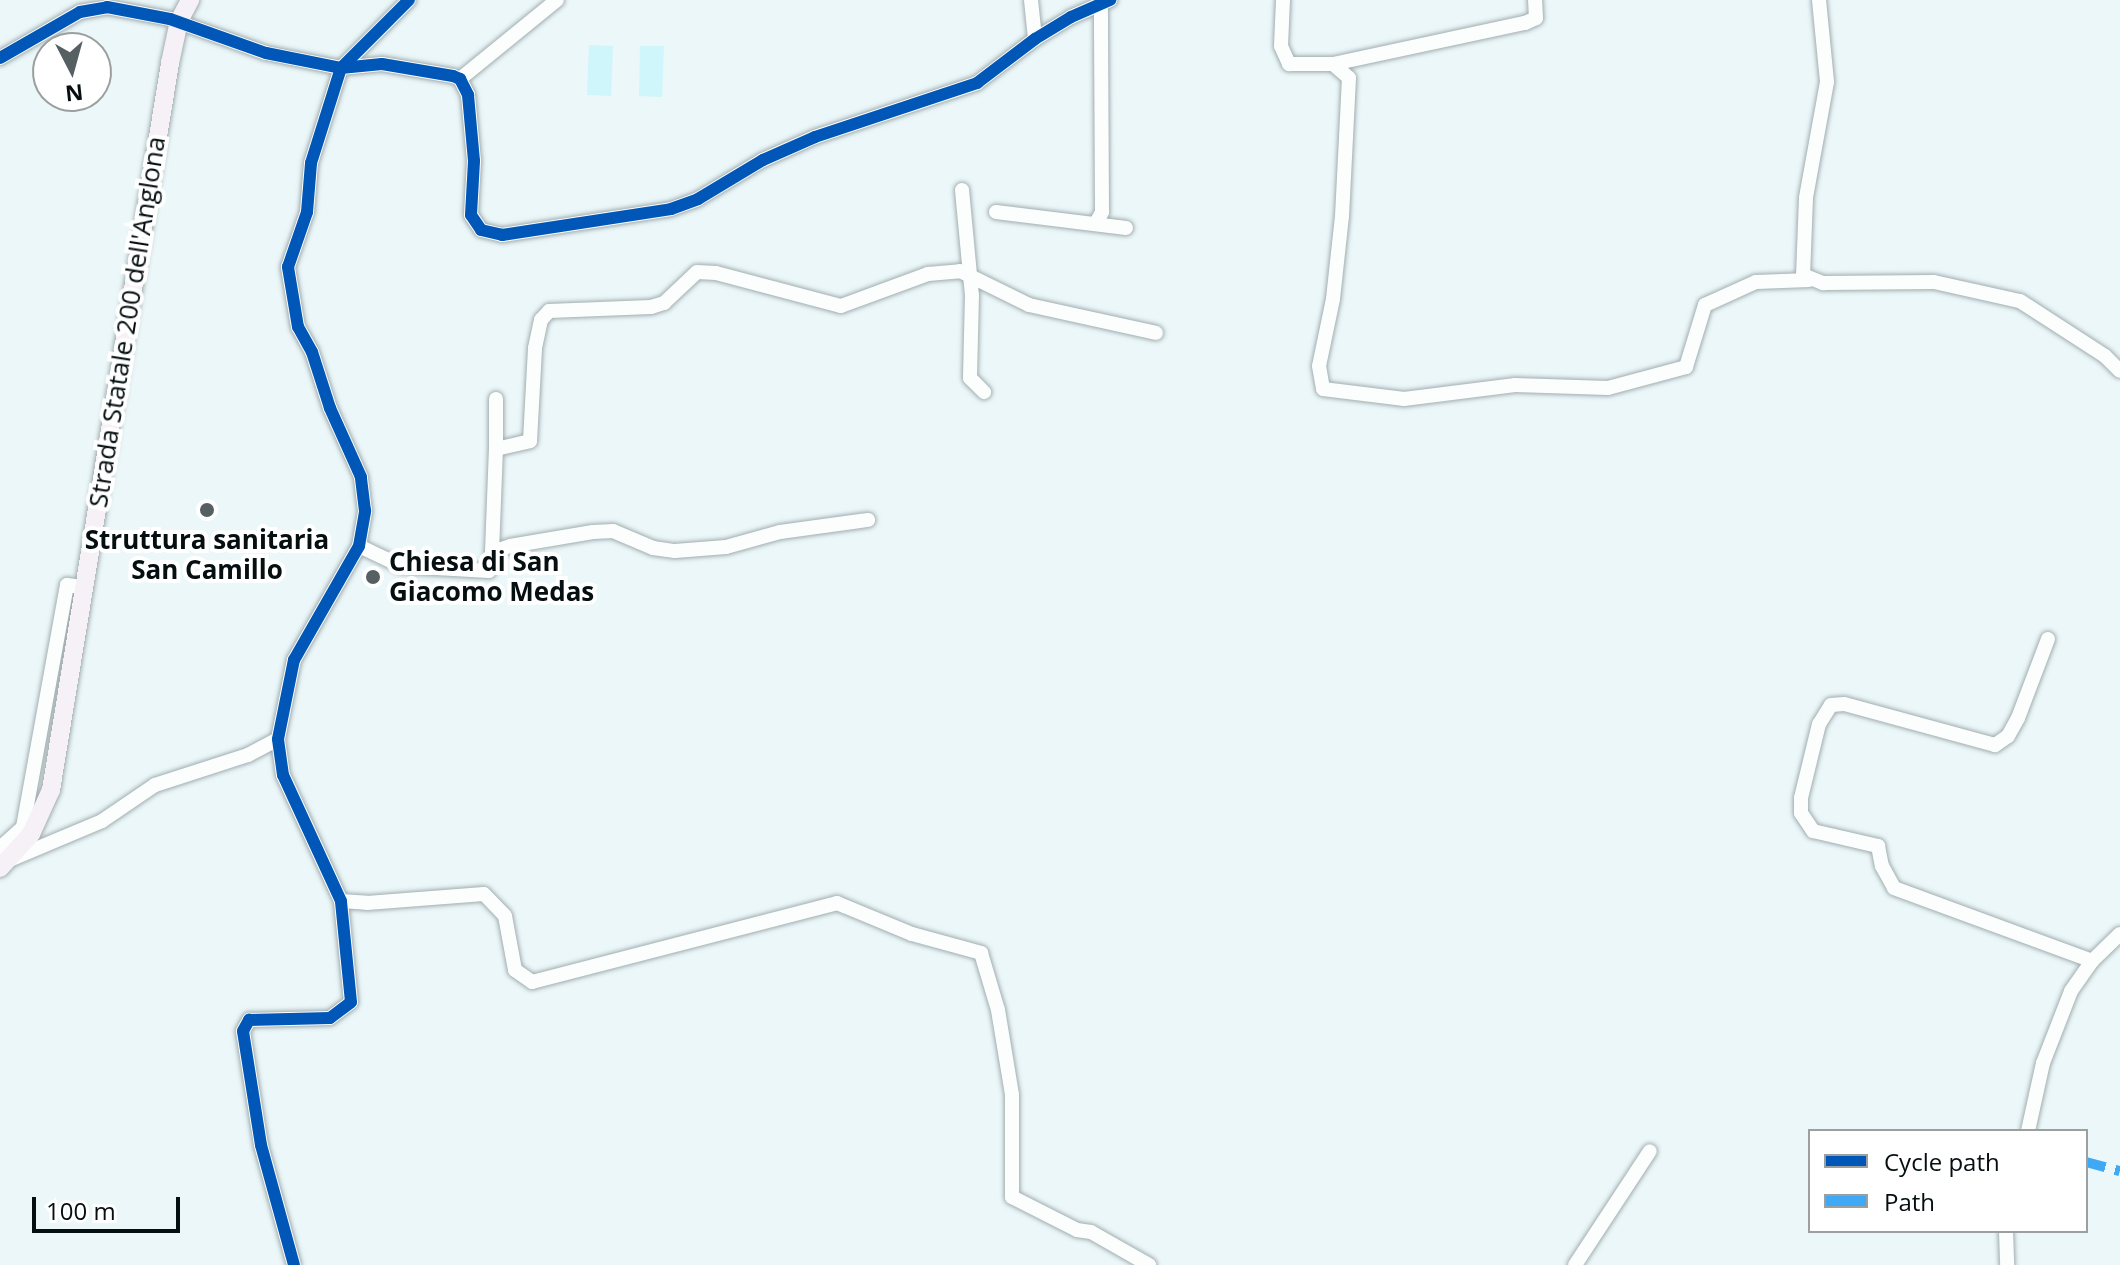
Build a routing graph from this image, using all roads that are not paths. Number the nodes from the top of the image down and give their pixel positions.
1 (189, 0) edge
2 (409, 0) edge
3 (557, 0) edge
4 (1031, 0) edge
5 (1283, 0) edge
6 (1535, 0) edge
7 (1819, 0) edge
8 (1106, 2) edge
9 (147, 13) junction
10 (179, 21) junction
11 (1035, 39) junction
12 (173, 47) junction
13 (0, 58) edge
14 (1333, 64) junction
15 (341, 68) junction
16 (460, 79) junction
17 (962, 190) dead end
18 (996, 212) dead end
19 (1096, 223) junction
20 (1126, 228) dead end
21 (970, 275) junction
22 (1809, 280) junction
23 (1156, 333) dead end
24 (2120, 371) edge
25 (984, 392) dead end
26 (496, 399) dead end
27 (496, 449) junction
28 (868, 520) dead end
29 (359, 546) junction
30 (492, 552) junction
31 (2048, 639) dead end
32 (278, 739) junction
33 (2, 859) edge
34 (341, 901) junction
35 (2120, 934) edge
36 (2092, 961) junction
37 (2028, 1129) edge
38 (1650, 1151) dead end
39 (2006, 1233) edge
40 (294, 1265) edge
41 (1149, 1265) edge
42 (1575, 1265) edge
43 (2007, 1265) edge

1 - 9 street
1 - 10 main road, Strada Statale 200 dell'Anglona
2 - 15 street
3 - 16 street
4 - 11 street
5 - 14 street
6 - 14 street
7 - 22 street
8 - 11 street
8 - 19 street
9 - 10 street
9 - 12 street
9 - 13 street
10 - 12 main road, Strada Statale 200 dell'Anglona
10 - 15 street
11 - 16 street
12 - 33 main road, Strada Statale 200 dell'Anglona
14 - 22 street
15 - 16 street
15 - 29 street
17 - 21 street
18 - 19 street
19 - 20 street
21 - 23 street
21 - 25 street
21 - 27 street
22 - 24 street
26 - 27 street
27 - 30 street
28 - 30 street
29 - 30 street
29 - 32 street
31 - 36 street
32 - 33 street
32 - 34 street
34 - 40 street
34 - 41 street
35 - 36 street
36 - 37 street
38 - 42 street
39 - 43 street

